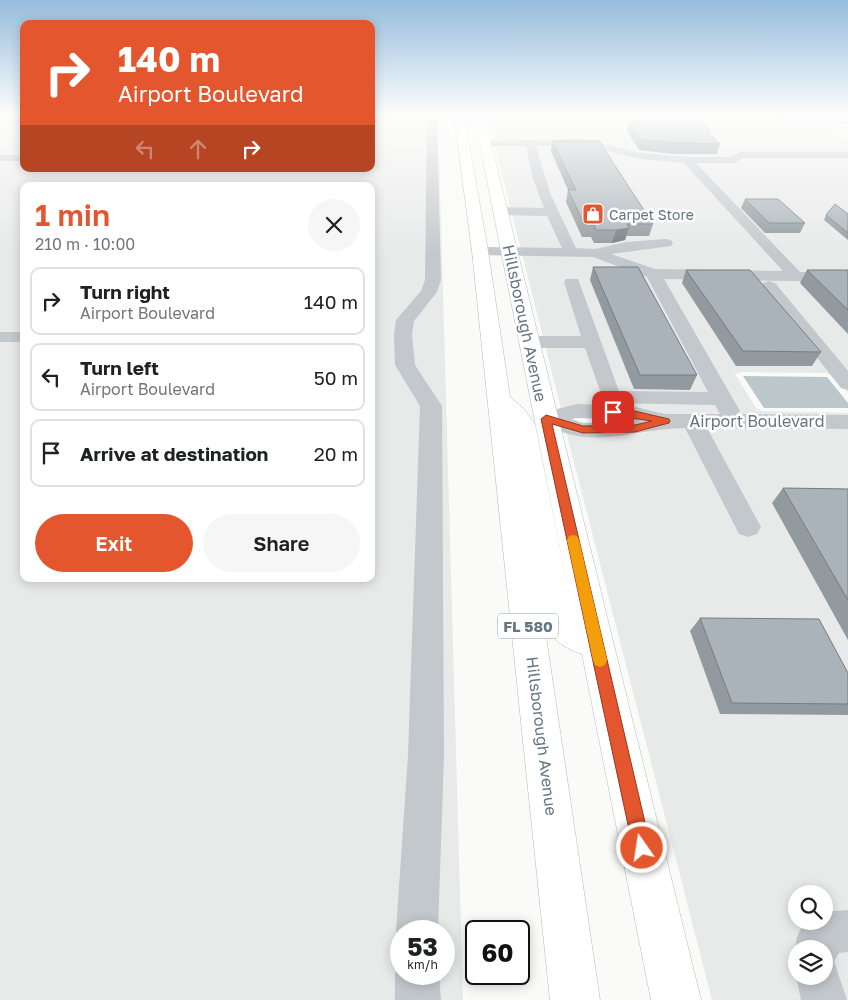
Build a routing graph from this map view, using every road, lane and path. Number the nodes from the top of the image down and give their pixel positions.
1 (432, 162) edge
2 (477, 162) edge
3 (489, 162) edge
4 (536, 162) edge
5 (625, 162) edge
6 (666, 162) edge
7 (689, 162) edge
8 (552, 212) junction
9 (544, 237) dead end
10 (564, 237) junction
11 (504, 238) junction
12 (666, 243) dead end
13 (570, 252) junction
14 (595, 253) junction
15 (653, 274) junction
16 (795, 275) junction
17 (848, 277) edge
18 (572, 282) dead end
19 (769, 286) dead end
20 (0, 337) edge
21 (20, 337) edge
22 (529, 342) junction
23 (592, 342) junction
24 (848, 384) edge
25 (722, 399) junction
26 (499, 400) junction
27 (546, 419) junction
28 (692, 421) junction
29 (735, 422) junction
30 (840, 422) edge
31 (848, 439) edge
32 (748, 527) dead end
33 (595, 640) junction
34 (418, 920) edge
35 (848, 931) edge
36 (820, 940) edge
37 (417, 985) edge
38 (820, 985) edge
39 (418, 1000) edge
40 (575, 1000) edge
41 (676, 1000) edge
42 (824, 1000) edge

1 - 34 street
2 - 11 main road, Hillsborough Avenue / FL 580
3 - 11 main road, Hillsborough Avenue / FL 580
4 - 8 street
5 - 6 street
7 - 16 street
8 - 10 street
8 - 11 street
9 - 10 street
10 - 13 street
11 - 13 street
11 - 22 main road, Hillsborough Avenue / FL 580
11 - 26 main road, Hillsborough Avenue / FL 580
12 - 14 street
13 - 14 street
14 - 15 street
15 - 16 street
15 - 25 street
16 - 17 street
18 - 23 street
19 - 24 street
20 - 21 street
22 - 23 street
22 - 27 main road, Hillsborough Avenue / FL 580
23 - 25 street
25 - 29 street
26 - 33 main road
26 - 40 main road, Hillsborough Avenue / FL 580
27 - 28 street, Airport Boulevard
27 - 33 main road, Hillsborough Avenue / FL 580
28 - 29 street, Airport Boulevard
28 - 32 street
29 - 30 street, Airport Boulevard
30 - 31 street
33 - 41 main road, Hillsborough Avenue / FL 580
35 - 36 street
37 - 39 street
38 - 42 street

